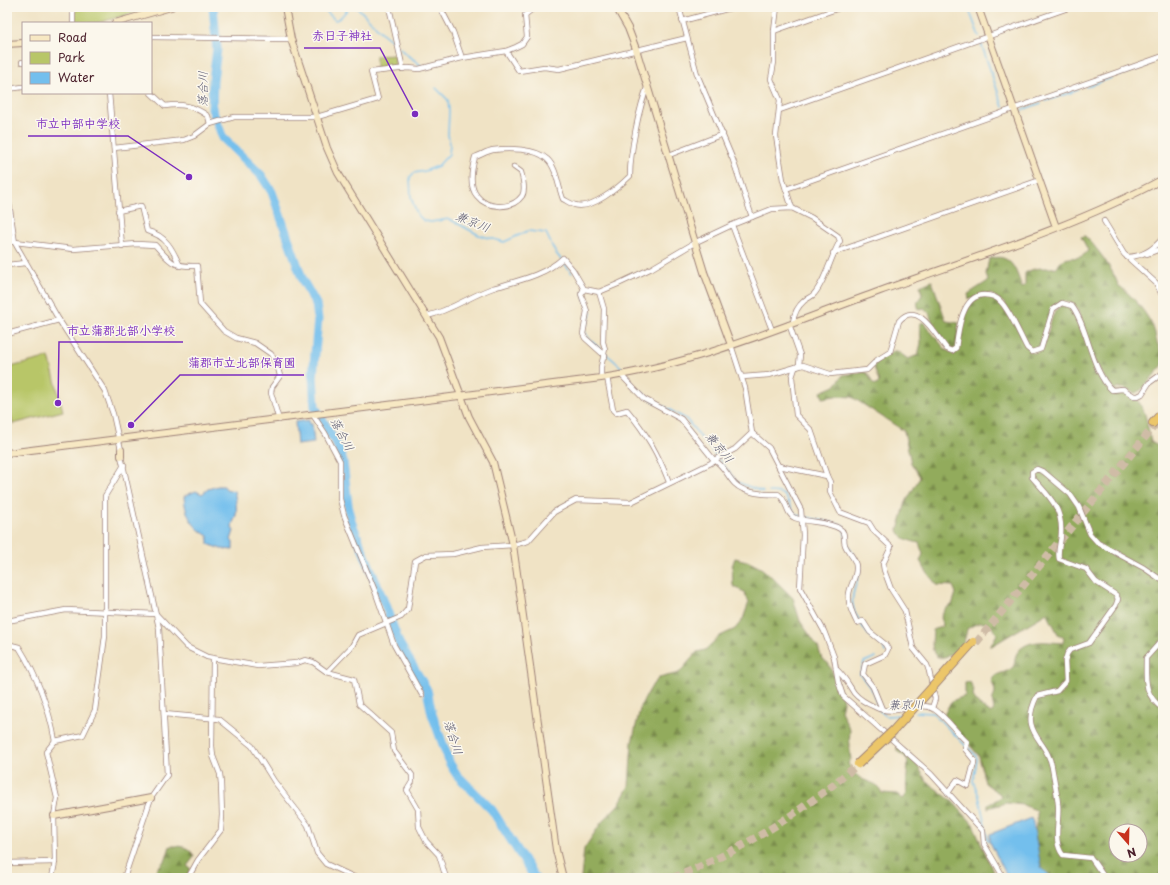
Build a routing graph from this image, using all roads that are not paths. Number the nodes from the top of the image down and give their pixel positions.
1 (72, 7) edge
2 (171, 7) edge
3 (285, 7) edge
4 (389, 7) edge
5 (440, 7) edge
6 (535, 7) edge
7 (616, 7) edge
8 (679, 7) edge
9 (734, 7) edge
10 (777, 7) edge
11 (842, 7) edge
12 (978, 7) edge
13 (1071, 7) edge
14 (682, 21) junction
15 (73, 22) edge
16 (118, 22) edge
17 (774, 31) junction
18 (988, 36) junction
19 (152, 37) edge
20 (291, 38) junction
21 (687, 38) junction
22 (22, 43) edge
23 (7, 44) edge
24 (636, 49) junction
25 (506, 51) junction
26 (1163, 56) edge
27 (462, 58) junction
28 (403, 69) junction
29 (648, 85) junction
30 (22, 87) edge
31 (7, 89) edge
32 (109, 94) edge
33 (152, 94) edge
34 (1014, 108) junction
35 (780, 110) junction
36 (317, 117) junction
37 (211, 124) junction
38 (722, 134) junction
39 (114, 148) junction
40 (669, 155) junction
41 (514, 167) dead end
42 (7, 168) edge
43 (1163, 179) edge
44 (1040, 180) junction
45 (786, 189) junction
46 (792, 208) junction
47 (118, 211) junction
48 (752, 217) junction
49 (1104, 221) dead end
50 (732, 225) junction
51 (1056, 227) junction
52 (1163, 238) edge
53 (7, 241) edge
54 (696, 242) junction
55 (15, 243) junction
56 (122, 246) junction
57 (1163, 248) edge
58 (833, 254) junction
59 (1141, 255) junction
60 (1127, 258) junction
61 (26, 263) junction
62 (7, 265) edge
63 (180, 266) junction
64 (583, 291) junction
65 (598, 292) junction
66 (1163, 297) edge
67 (427, 316) junction
68 (59, 320) junction
69 (791, 323) junction
70 (772, 330) junction
71 (7, 334) edge
72 (731, 345) junction
73 (605, 353) junction
74 (799, 365) junction
75 (1163, 373) edge
76 (623, 374) junction
77 (604, 377) junction
78 (743, 377) junction
79 (462, 395) junction
80 (1163, 412) edge
81 (314, 414) junction
82 (1163, 416) edge
83 (279, 420) junction
84 (752, 433) junction
85 (120, 440) junction
86 (7, 453) edge
87 (715, 459) junction
88 (124, 466) junction
89 (778, 466) junction
90 (827, 476) junction
91 (669, 482) junction
92 (801, 517) junction
93 (513, 544) junction
94 (1163, 581) edge
95 (105, 612) junction
96 (156, 614) junction
97 (7, 621) edge
98 (386, 622) junction
99 (1163, 639) edge
100 (974, 643) tunnel mouth
101 (7, 644) edge
102 (214, 659) junction
103 (836, 669) junction
104 (327, 672) junction
105 (422, 695) dead end
106 (932, 708) junction
107 (1163, 708) edge
108 (879, 709) junction
109 (164, 714) junction
110 (212, 718) junction
111 (55, 741) junction
112 (858, 766) tunnel mouth
113 (948, 793) junction
114 (151, 798) junction
115 (54, 816) junction
116 (55, 862) junction
117 (7, 863) edge
118 (52, 878) edge
119 (124, 878) edge
120 (188, 878) edge
121 (356, 878) edge
122 (446, 878) edge
123 (563, 878) edge
124 (1004, 878) edge
125 (1105, 878) edge

1 - 15 street
2 - 16 street
3 - 20 street
4 - 28 street
5 - 27 street
6 - 25 street
7 - 24 street
8 - 14 street
9 - 14 street
10 - 17 street
11 - 17 street
12 - 18 street
13 - 18 street
14 - 21 street
17 - 35 street
18 - 34 street
18 - 35 street
19 - 20 street
20 - 36 street
21 - 24 street
21 - 38 street
22 - 23 street
24 - 25 street
24 - 29 street
25 - 27 street
26 - 34 street
27 - 28 street
28 - 36 street
29 - 40 street
29 - 41 street
30 - 31 street
32 - 39 street
33 - 37 street
34 - 44 street
34 - 45 street
35 - 45 street
36 - 37 street
36 - 67 street
37 - 39 street
38 - 40 street
38 - 48 street
39 - 47 street
40 - 54 street
42 - 55 street
43 - 51 street
44 - 51 street
44 - 58 street
45 - 46 street
46 - 48 street
46 - 58 street
47 - 56 street
47 - 63 street
48 - 50 street
49 - 60 street
50 - 54 street
50 - 70 street
51 - 69 street
52 - 59 street
53 - 55 street
54 - 65 street
54 - 72 street
55 - 56 street
55 - 61 street
56 - 63 street
57 - 59 street
58 - 69 street
59 - 60 street
60 - 66 street
61 - 62 street
61 - 68 street
63 - 83 street
64 - 65 street
64 - 67 street
64 - 73 street
65 - 73 street
67 - 79 street
68 - 71 street
68 - 85 street
69 - 70 street
69 - 74 street
70 - 72 street
72 - 76 street
72 - 78 street
73 - 77 street
74 - 75 street
74 - 78 street
74 - 90 street
76 - 77 street
76 - 87 street
77 - 79 street
77 - 91 street
78 - 84 street
79 - 81 street
79 - 93 street
80 - 82 highway
81 - 83 street
81 - 98 street
83 - 85 street
84 - 87 street
84 - 89 street
85 - 86 street
85 - 88 street
87 - 91 street
87 - 92 street
88 - 95 street
88 - 96 street
89 - 90 street
89 - 92 street
90 - 106 street
91 - 93 street
92 - 103 street
92 - 108 street
93 - 98 street
93 - 123 street
94 - 125 street
95 - 96 street
95 - 97 street
95 - 111 street
96 - 102 street
96 - 109 street
98 - 104 street
98 - 105 street
99 - 107 street
100 - 112 highway, bridge
101 - 111 street
102 - 104 street
102 - 110 street
103 - 108 street
103 - 113 street
104 - 122 street
106 - 108 street
106 - 113 street
109 - 110 street
109 - 114 street
110 - 120 street
110 - 121 street
111 - 115 street
113 - 124 street
114 - 115 street
114 - 119 street
115 - 116 street
116 - 117 street
116 - 118 street

